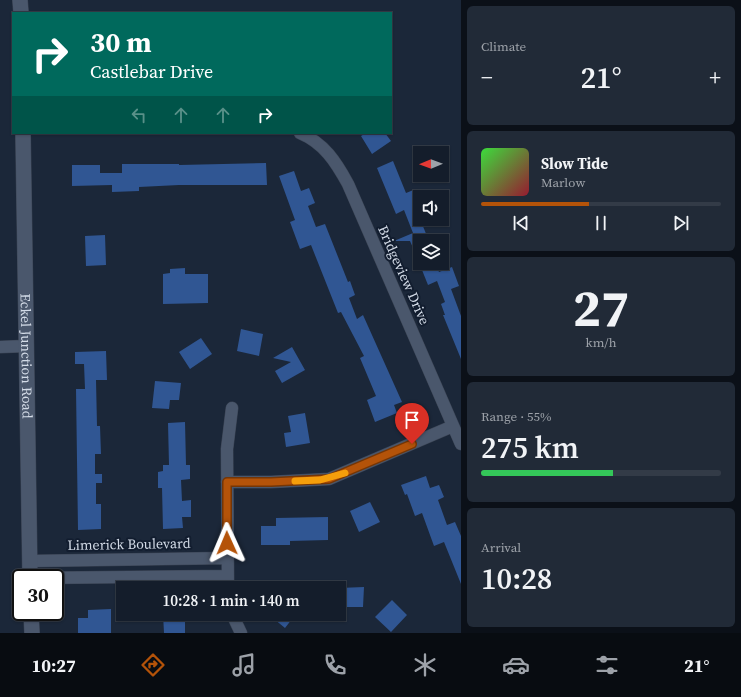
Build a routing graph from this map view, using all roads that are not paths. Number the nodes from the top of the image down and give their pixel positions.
1 (20, 0) edge
2 (20, 12) edge
3 (23, 134) edge
4 (302, 134) edge
5 (26, 346) junction
6 (0, 347) edge
7 (232, 408) dead end
8 (453, 426) junction
9 (461, 444) edge
10 (227, 482) junction
11 (228, 558) junction
12 (30, 561) junction
13 (30, 569) edge
14 (64, 579) edge
15 (178, 581) edge
16 (228, 581) edge
17 (31, 621) edge
18 (235, 621) edge
19 (32, 633) edge
20 (241, 633) edge

1 - 2 street
3 - 5 street, Eckel Junction Road
4 - 8 street, Bridgeview Drive
5 - 6 street
5 - 12 street, Eckel Junction Road
7 - 10 street
8 - 9 street, Bridgeview Drive
8 - 10 street
10 - 11 street
11 - 12 street, Limerick Boulevard
11 - 16 street
12 - 13 street, Eckel Junction Road
14 - 15 street
17 - 19 street
18 - 20 street

